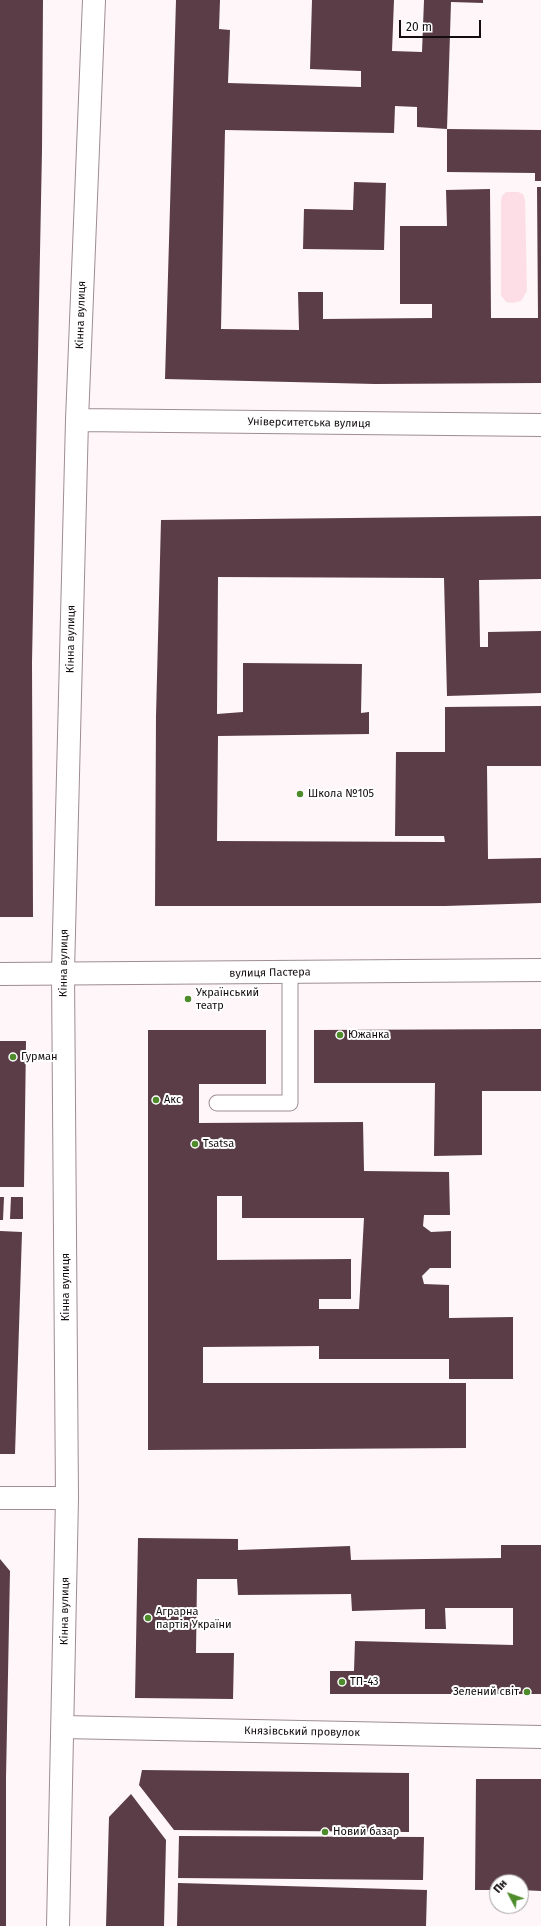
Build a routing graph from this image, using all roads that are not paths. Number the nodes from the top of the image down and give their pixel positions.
1 (94, 0) edge
2 (77, 420) junction
3 (541, 425) edge
4 (541, 970) edge
5 (64, 972) junction
6 (290, 972) junction
7 (0, 974) edge
8 (217, 1103) dead end
9 (0, 1498) edge
10 (68, 1498) junction
11 (63, 1727) junction
12 (541, 1737) edge
13 (58, 1926) edge

1 - 2 street, Кінна вулиця
2 - 3 street, Університетська вулиця
2 - 5 street, Кінна вулиця
4 - 6 street, вулиця Пастера
5 - 6 street, вулиця Пастера
5 - 7 street, вулиця Пастера
5 - 10 street, Кінна вулиця
6 - 8 lane
9 - 10 street
10 - 11 street, Кінна вулиця
11 - 12 street, Князівський провулок
11 - 13 street, Кінна вулиця

